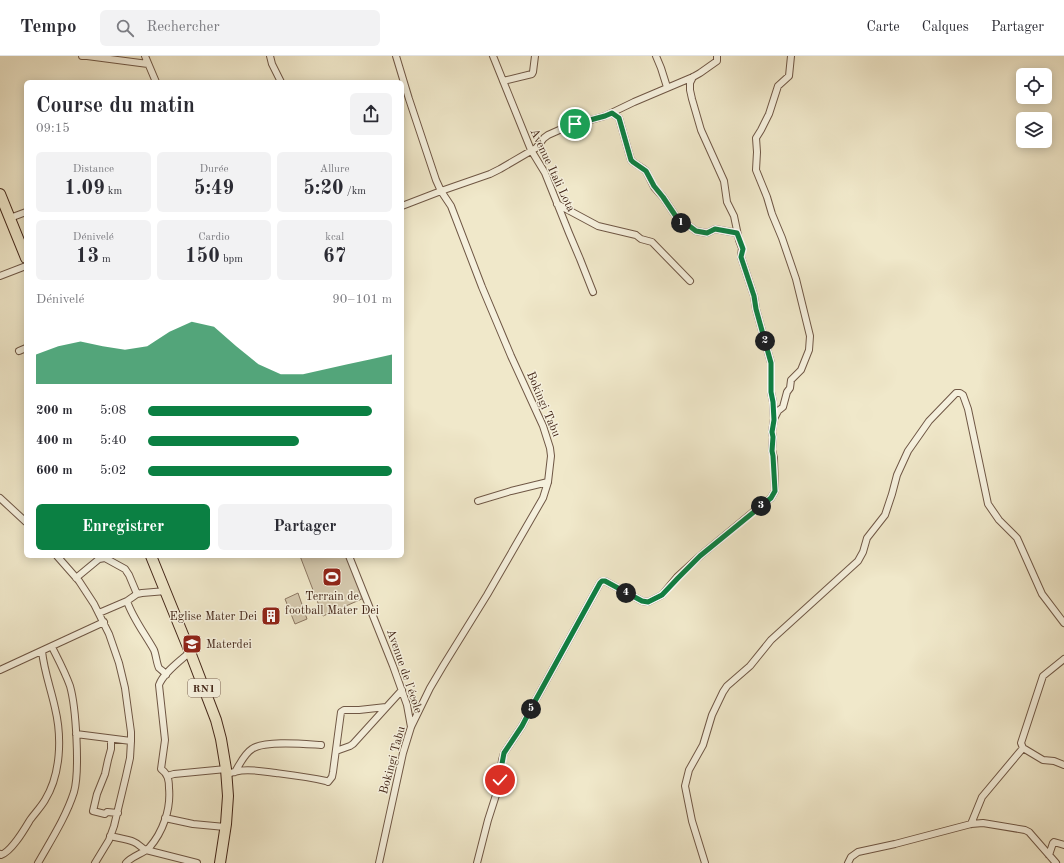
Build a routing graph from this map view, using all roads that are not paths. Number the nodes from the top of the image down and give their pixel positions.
1 (82, 56) edge
2 (145, 56) edge
3 (270, 56) edge
4 (396, 56) edge
5 (493, 56) edge
6 (535, 56) edge
7 (656, 56) edge
8 (717, 56) edge
9 (791, 56) edge
10 (148, 64) junction
11 (693, 77) junction
12 (155, 80) edge
13 (280, 80) edge
14 (403, 80) edge
15 (503, 81) junction
16 (404, 82) edge
17 (667, 87) junction
18 (612, 113) junction
19 (531, 150) junction
20 (441, 191) junction
21 (0, 194) edge
22 (557, 204) junction
23 (404, 205) edge
24 (24, 213) edge
25 (10, 218) junction
26 (737, 233) junction
27 (24, 253) edge
28 (24, 267) edge
29 (0, 276) edge
30 (690, 281) dead end
31 (593, 292) dead end
32 (24, 349) edge
33 (19, 351) dead end
34 (774, 420) junction
35 (548, 482) junction
36 (0, 498) edge
37 (478, 501) dead end
38 (24, 520) edge
39 (59, 558) edge
40 (152, 558) edge
41 (350, 558) edge
42 (76, 578) junction
43 (166, 591) junction
44 (138, 594) junction
45 (127, 601) junction
46 (99, 613) junction
47 (104, 622) junction
48 (1064, 623) edge
49 (52, 647) junction
50 (42, 651) junction
51 (190, 652) junction
52 (1064, 659) edge
53 (0, 670) edge
54 (166, 674) junction
55 (402, 690) junction
56 (386, 707) junction
57 (411, 727) junction
58 (76, 734) junction
59 (111, 739) junction
60 (131, 741) junction
61 (321, 745) dead end
62 (1024, 748) junction
63 (336, 751) junction
64 (1064, 765) edge
65 (229, 772) junction
66 (167, 776) junction
67 (118, 813) junction
68 (165, 818) junction
69 (971, 824) junction
70 (225, 827) junction
71 (110, 836) junction
72 (1064, 845) edge
73 (146, 850) junction
74 (0, 854) edge
75 (1049, 855) junction
76 (171, 856) junction
77 (38, 863) edge
78 (95, 863) edge
79 (126, 863) edge
80 (168, 863) edge
81 (197, 863) edge
82 (220, 863) edge
83 (379, 863) edge
84 (478, 863) edge
85 (705, 863) edge
86 (848, 863) edge
87 (1056, 863) edge

1 - 10 street
2 - 10 street
3 - 13 street
4 - 14 street, Bokingi Tabu
5 - 15 street, Avenue Itali Lota
6 - 15 street
7 - 17 street
8 - 11 street
9 - 34 street
10 - 12 street
11 - 17 street
11 - 26 street
15 - 19 street, Avenue Itali Lota
16 - 20 street, Bokingi Tabu
17 - 18 street
18 - 19 street
18 - 26 street
19 - 20 street
19 - 22 street, Avenue Itali Lota
20 - 23 street
20 - 35 street, Bokingi Tabu
21 - 25 highway
22 - 30 street
22 - 31 street, Avenue Itali Lota
24 - 25 street
25 - 27 highway
26 - 34 street
28 - 29 street
32 - 33 street
34 - 84 street
35 - 37 street
35 - 57 street, Bokingi Tabu
36 - 38 street
39 - 42 street
40 - 43 highway, RN1
41 - 55 street, Avenue de l'école
42 - 44 street
42 - 46 street
43 - 44 street
43 - 51 highway, RN1
44 - 45 street
45 - 46 street
45 - 54 street
46 - 47 street
47 - 49 street
47 - 60 street
48 - 85 street
49 - 50 street
49 - 58 street
50 - 53 street
50 - 74 street
51 - 54 street
51 - 65 highway, RN1
52 - 62 street
54 - 66 street
55 - 56 street
55 - 57 street, Avenue de l'école
56 - 63 street
56 - 63 street
57 - 83 street, Bokingi Tabu
58 - 59 street
58 - 77 street
59 - 60 street
59 - 67 street
60 - 67 street
61 - 65 street
62 - 64 street
62 - 69 street
63 - 65 street
65 - 66 street
65 - 70 highway, RN1
66 - 68 street
67 - 71 street
68 - 70 street
68 - 73 street
69 - 75 street
69 - 86 street
70 - 82 highway, RN1
71 - 73 street
71 - 78 street
72 - 75 street
73 - 76 street
73 - 79 street
75 - 87 street
76 - 80 street
76 - 81 street

